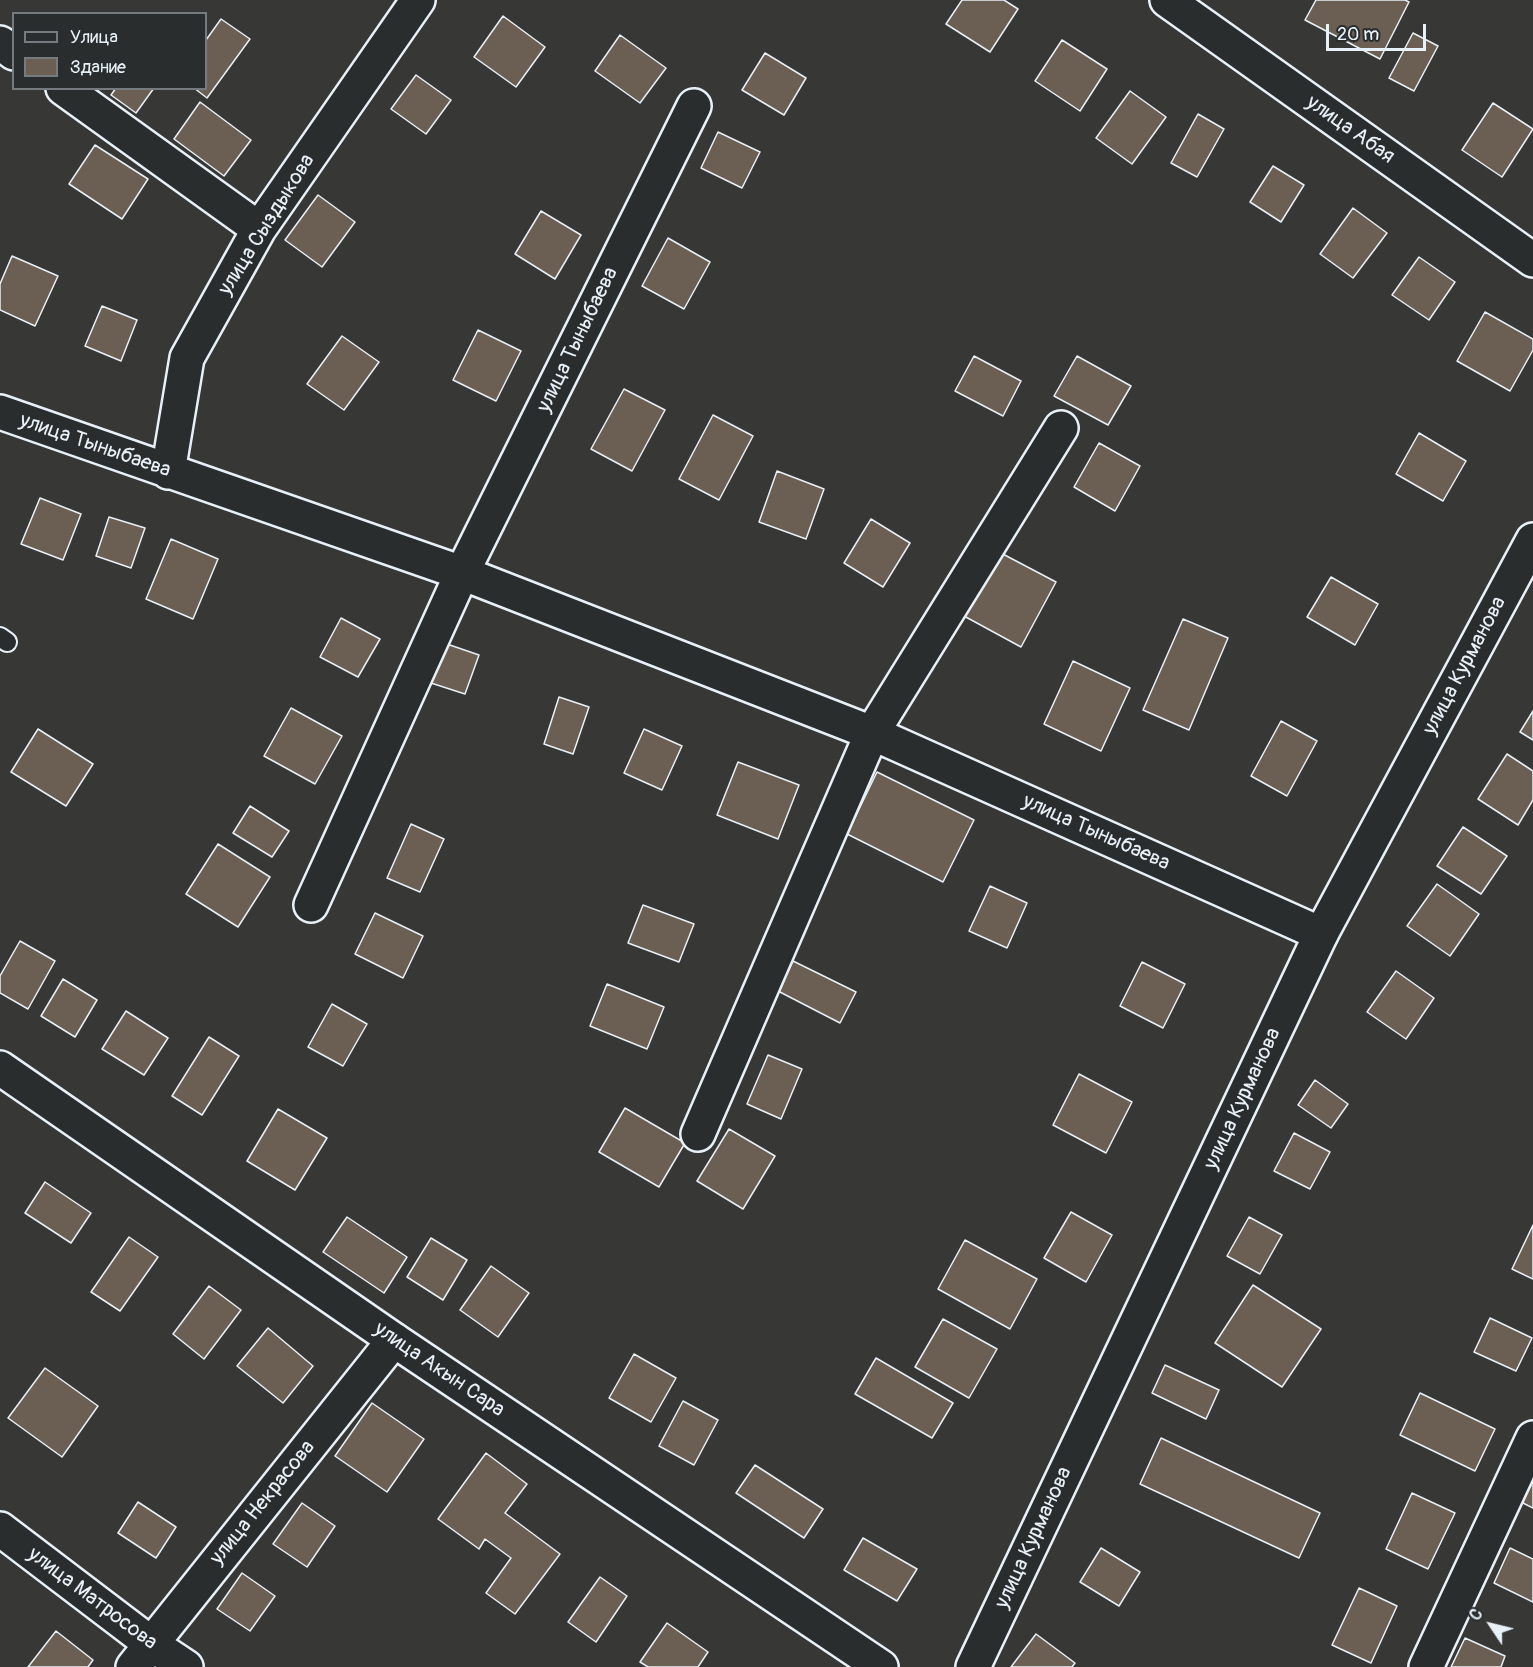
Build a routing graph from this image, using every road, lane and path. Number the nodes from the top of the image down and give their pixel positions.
1 (418, 0) edge
2 (1167, 0) edge
3 (66, 90) edge
4 (694, 106) dead end
5 (259, 229) junction
6 (1533, 260) edge
7 (0, 412) edge
8 (1061, 428) dead end
9 (168, 472) junction
10 (1533, 540) edge
11 (462, 573) junction
12 (872, 732) junction
13 (311, 905) dead end
14 (1321, 934) junction
15 (0, 1068) edge
16 (698, 1134) dead end
17 (394, 1340) junction
18 (1533, 1438) edge
19 (0, 1529) edge
20 (141, 1655) edge
21 (186, 1667) edge
22 (881, 1667) edge
23 (973, 1667) edge
24 (1426, 1667) edge

1 - 5 street, улица Сыздыкова
2 - 6 street, улица Абая
3 - 5 street
4 - 11 street, улица Тыныбаева
5 - 9 street, улица Сыздыкова
7 - 9 street, улица Тыныбаева
8 - 12 street
9 - 11 street, улица Тыныбаева
10 - 14 street, улица Курманова
11 - 12 street, улица Тыныбаева
11 - 13 street, улица Тыныбаева
12 - 14 street, улица Тыныбаева
12 - 16 street
14 - 23 street, улица Курманова
15 - 17 street, улица Акын Сара
17 - 20 street, улица Некрасова
17 - 22 street, улица Акын Сара
18 - 24 street
19 - 20 street, улица Матросова
20 - 21 street, улица Матросова

